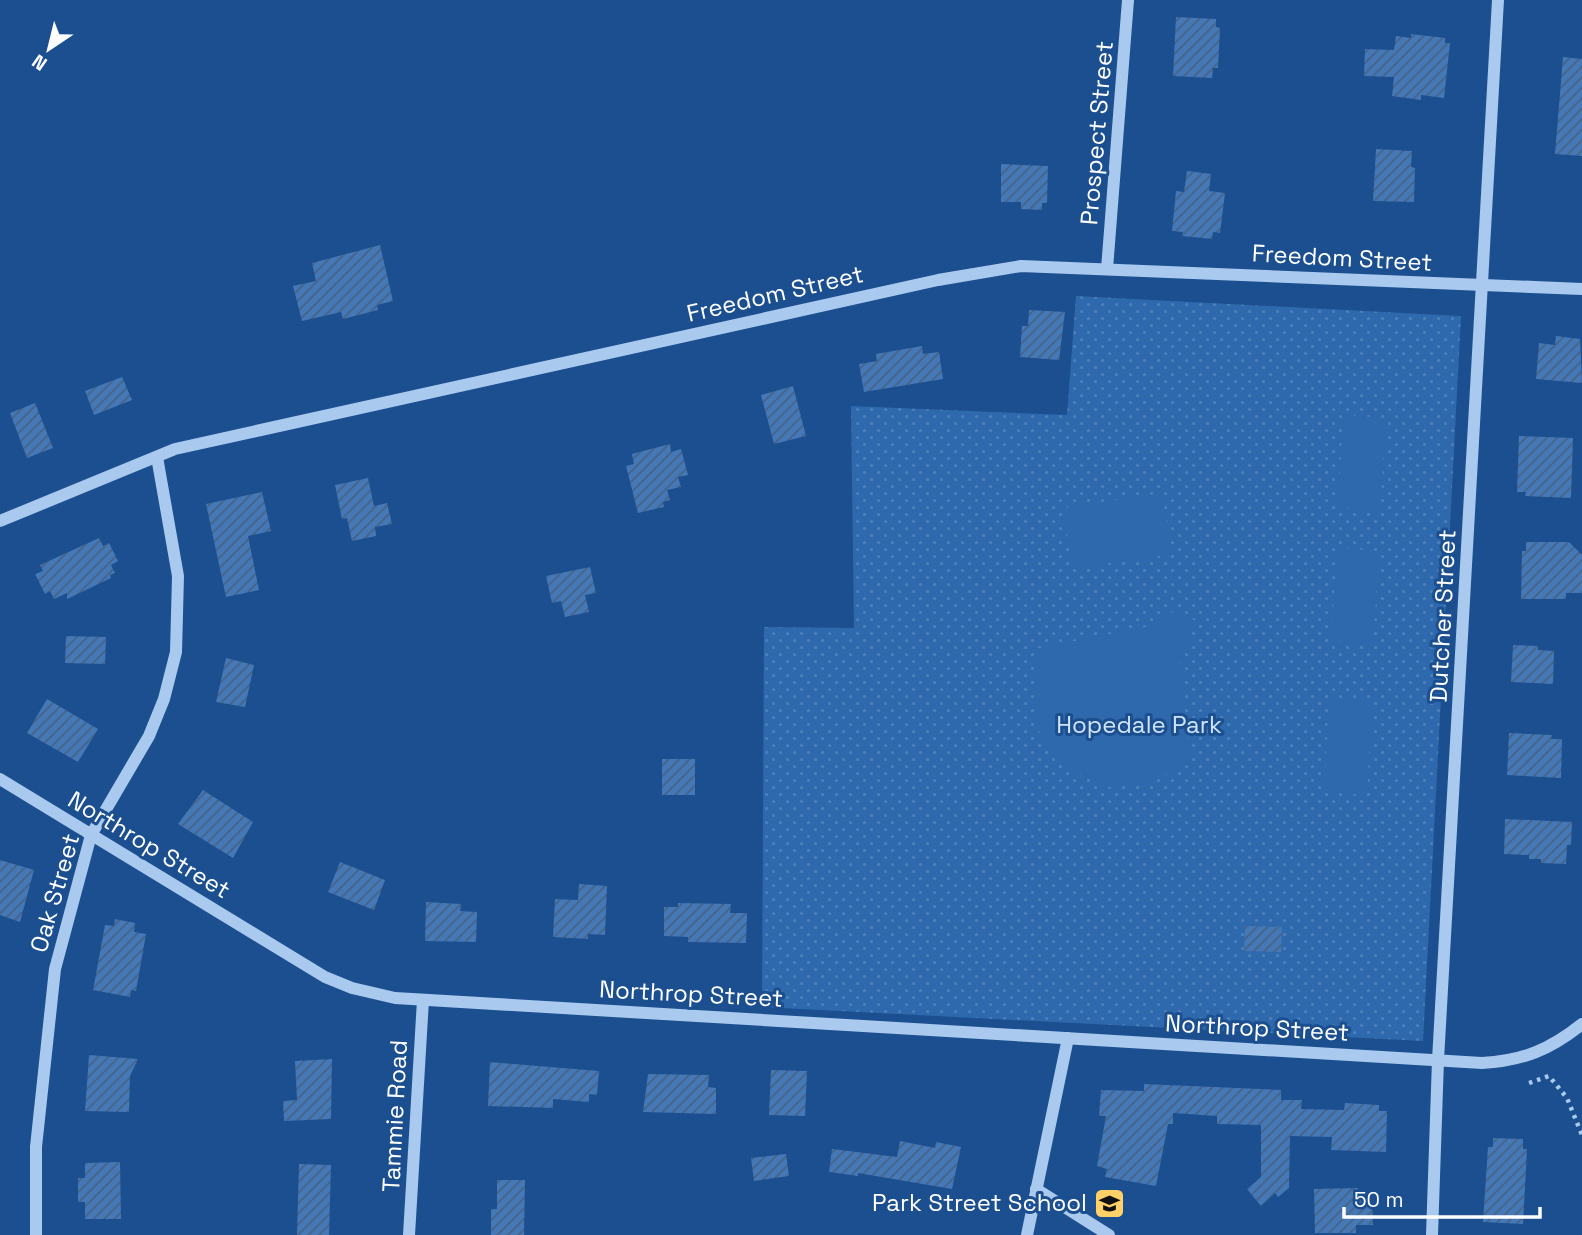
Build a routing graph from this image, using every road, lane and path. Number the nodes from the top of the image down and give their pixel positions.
1 (1128, 0) edge
2 (1498, 0) edge
3 (1107, 269) junction
4 (1483, 286) junction
5 (1582, 289) edge
6 (157, 457) junction
7 (0, 521) edge
8 (0, 779) edge
9 (91, 835) junction
10 (423, 1000) junction
11 (1582, 1024) edge
12 (1068, 1038) junction
13 (1438, 1060) junction
14 (1529, 1083) dead end
15 (1582, 1135) edge
16 (1036, 1189) junction
17 (36, 1235) edge
18 (409, 1235) edge
19 (1027, 1235) edge
20 (1109, 1235) edge
21 (1433, 1235) edge

1 - 3 street, Prospect Street
2 - 4 street, Dutcher Street
3 - 4 street, Freedom Street
3 - 6 street, Freedom Street
4 - 5 street, Freedom Street
4 - 13 street, Dutcher Street
6 - 7 street, Freedom Street
6 - 9 street, Oak Street
8 - 9 street, Northrop Street
9 - 10 street, Northrop Street
9 - 17 street, Oak Street
10 - 12 street, Northrop Street
10 - 18 street, Tammie Road
11 - 13 street, Northrop Street
12 - 13 street, Northrop Street
12 - 16 street
13 - 21 street, Dutcher Street
14 - 15 path
16 - 19 street
16 - 20 street

